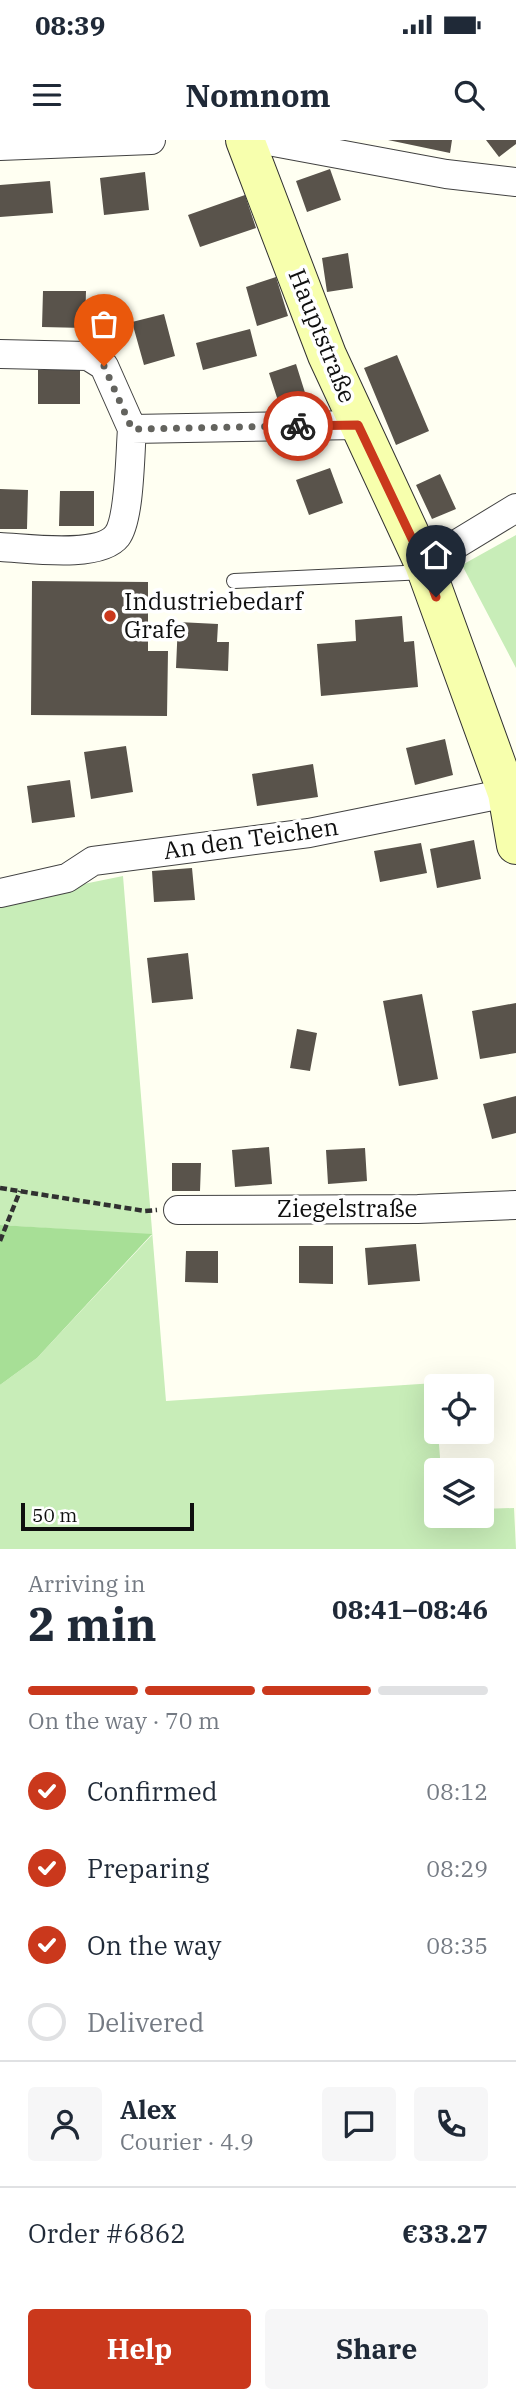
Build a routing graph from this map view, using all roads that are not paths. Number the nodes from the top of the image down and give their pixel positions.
1 (151, 140) edge
2 (245, 140) edge
3 (263, 140) edge
4 (0, 146) edge
5 (516, 182) edge
6 (0, 354) edge
7 (358, 425) junction
8 (132, 429) junction
9 (516, 508) edge
10 (0, 547) edge
11 (426, 568) junction
12 (234, 582) dead end
13 (507, 793) junction
14 (516, 845) edge
15 (0, 893) edge
16 (516, 1205) edge
17 (178, 1210) road end

1 - 4 street
2 - 7 street, Hauptstraße
3 - 5 street
6 - 8 street
7 - 8 street
7 - 11 street, Hauptstraße
8 - 10 street
9 - 11 street
11 - 12 lane
11 - 13 street, Hauptstraße
13 - 14 street, Hauptstraße
13 - 15 street, An den Teichen
16 - 17 street, Ziegelstraße

